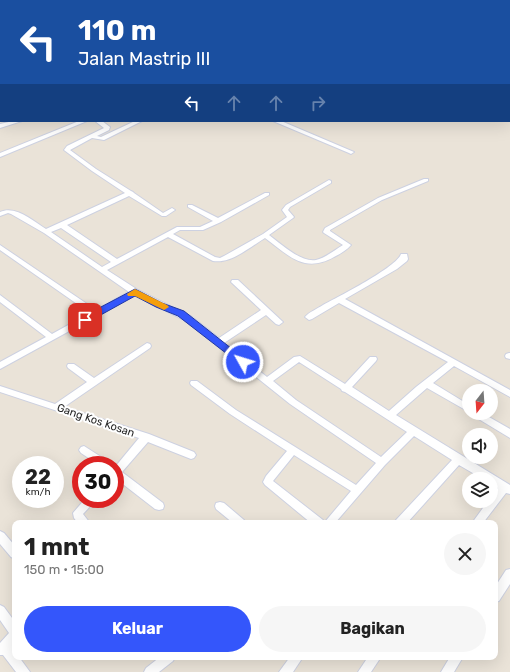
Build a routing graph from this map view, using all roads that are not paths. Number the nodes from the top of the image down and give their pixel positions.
1 (16, 122) edge
2 (82, 122) edge
3 (99, 122) edge
4 (137, 122) edge
5 (278, 122) edge
6 (0, 126) edge
7 (93, 137) junction
8 (351, 152) dead end
9 (0, 155) edge
10 (426, 180) dead end
11 (329, 182) dead end
12 (131, 194) junction
13 (267, 194) dead end
14 (190, 206) dead end
15 (172, 210) dead end
16 (0, 214) edge
17 (219, 220) junction
18 (62, 225) junction
19 (46, 232) junction
20 (168, 234) junction
21 (265, 235) junction
22 (0, 247) edge
23 (404, 256) dead end
24 (116, 262) junction
25 (102, 270) junction
26 (235, 282) dead end
27 (135, 292) junction
28 (0, 298) edge
29 (338, 299) junction
30 (266, 311) junction
31 (96, 314) junction
32 (309, 317) dead end
33 (279, 322) dead end
34 (52, 338) junction
35 (219, 342) junction
36 (147, 346) dead end
37 (373, 359) dead end
38 (454, 362) junction
39 (1, 365) edge
40 (72, 366) dead end
41 (267, 381) junction
42 (93, 382) junction
43 (194, 383) dead end
44 (427, 384) junction
45 (0, 389) edge
46 (345, 389) junction
47 (510, 394) edge
48 (462, 405) edge
49 (57, 407) junction
50 (389, 416) junction
51 (487, 420) edge
52 (412, 432) junction
53 (510, 434) edge
54 (146, 437) junction
55 (84, 450) dead end
56 (293, 450) junction
57 (191, 455) dead end
58 (93, 456) edge
59 (458, 460) junction
60 (382, 462) junction
61 (124, 463) edge
62 (124, 480) edge
63 (507, 488) edge
64 (357, 490) junction
65 (159, 506) dead end
66 (220, 506) dead end
67 (84, 508) edge
68 (81, 520) edge
69 (236, 520) edge
70 (315, 520) edge
71 (331, 520) edge
72 (403, 520) edge
73 (480, 520) edge
74 (0, 536) edge
75 (12, 550) edge
76 (510, 574) edge
77 (498, 592) edge
78 (0, 612) edge
79 (12, 627) edge
80 (12, 638) edge
81 (2, 649) edge
82 (12, 659) edge
83 (13, 660) edge
84 (165, 660) edge
85 (295, 660) edge
86 (373, 660) edge
87 (454, 660) edge
88 (24, 672) edge
89 (150, 672) edge
90 (285, 672) edge
91 (364, 672) edge
92 (447, 672) edge

1 - 6 street
2 - 9 street
3 - 7 street
4 - 7 street
5 - 8 street
7 - 12 street
10 - 21 street
11 - 21 street
12 - 15 street
12 - 18 street
13 - 17 street
14 - 17 street
16 - 19 street
17 - 20 street
18 - 19 street
18 - 24 street
19 - 25 street
20 - 21 street
20 - 24 street
22 - 31 street
23 - 29 street
24 - 25 street
25 - 27 street
26 - 30 street
27 - 31 street
27 - 35 street
28 - 34 street
29 - 32 street
29 - 38 street
30 - 33 street
30 - 35 street
31 - 34 street
34 - 39 street
35 - 41 street
36 - 42 street
37 - 46 street
38 - 44 street
38 - 47 street
40 - 42 street
41 - 46 street
41 - 60 street
42 - 49 street
43 - 56 street
44 - 48 street
44 - 50 street
45 - 49 street, Gang Kos Kosan
46 - 50 street
49 - 54 street, Gang Kos Kosan
50 - 52 street
51 - 53 street
52 - 59 street
52 - 60 street
54 - 57 street, Gang Kos Kosan
54 - 61 street
55 - 58 street
56 - 64 street
56 - 70 street
59 - 63 street
59 - 72 street
60 - 64 street
62 - 65 street
63 - 73 street
64 - 71 street
66 - 69 street
67 - 68 street
74 - 75 street
76 - 77 street
78 - 79 street
80 - 81 street
81 - 82 street
83 - 88 street
84 - 89 street
85 - 90 street
86 - 91 street
87 - 92 street

